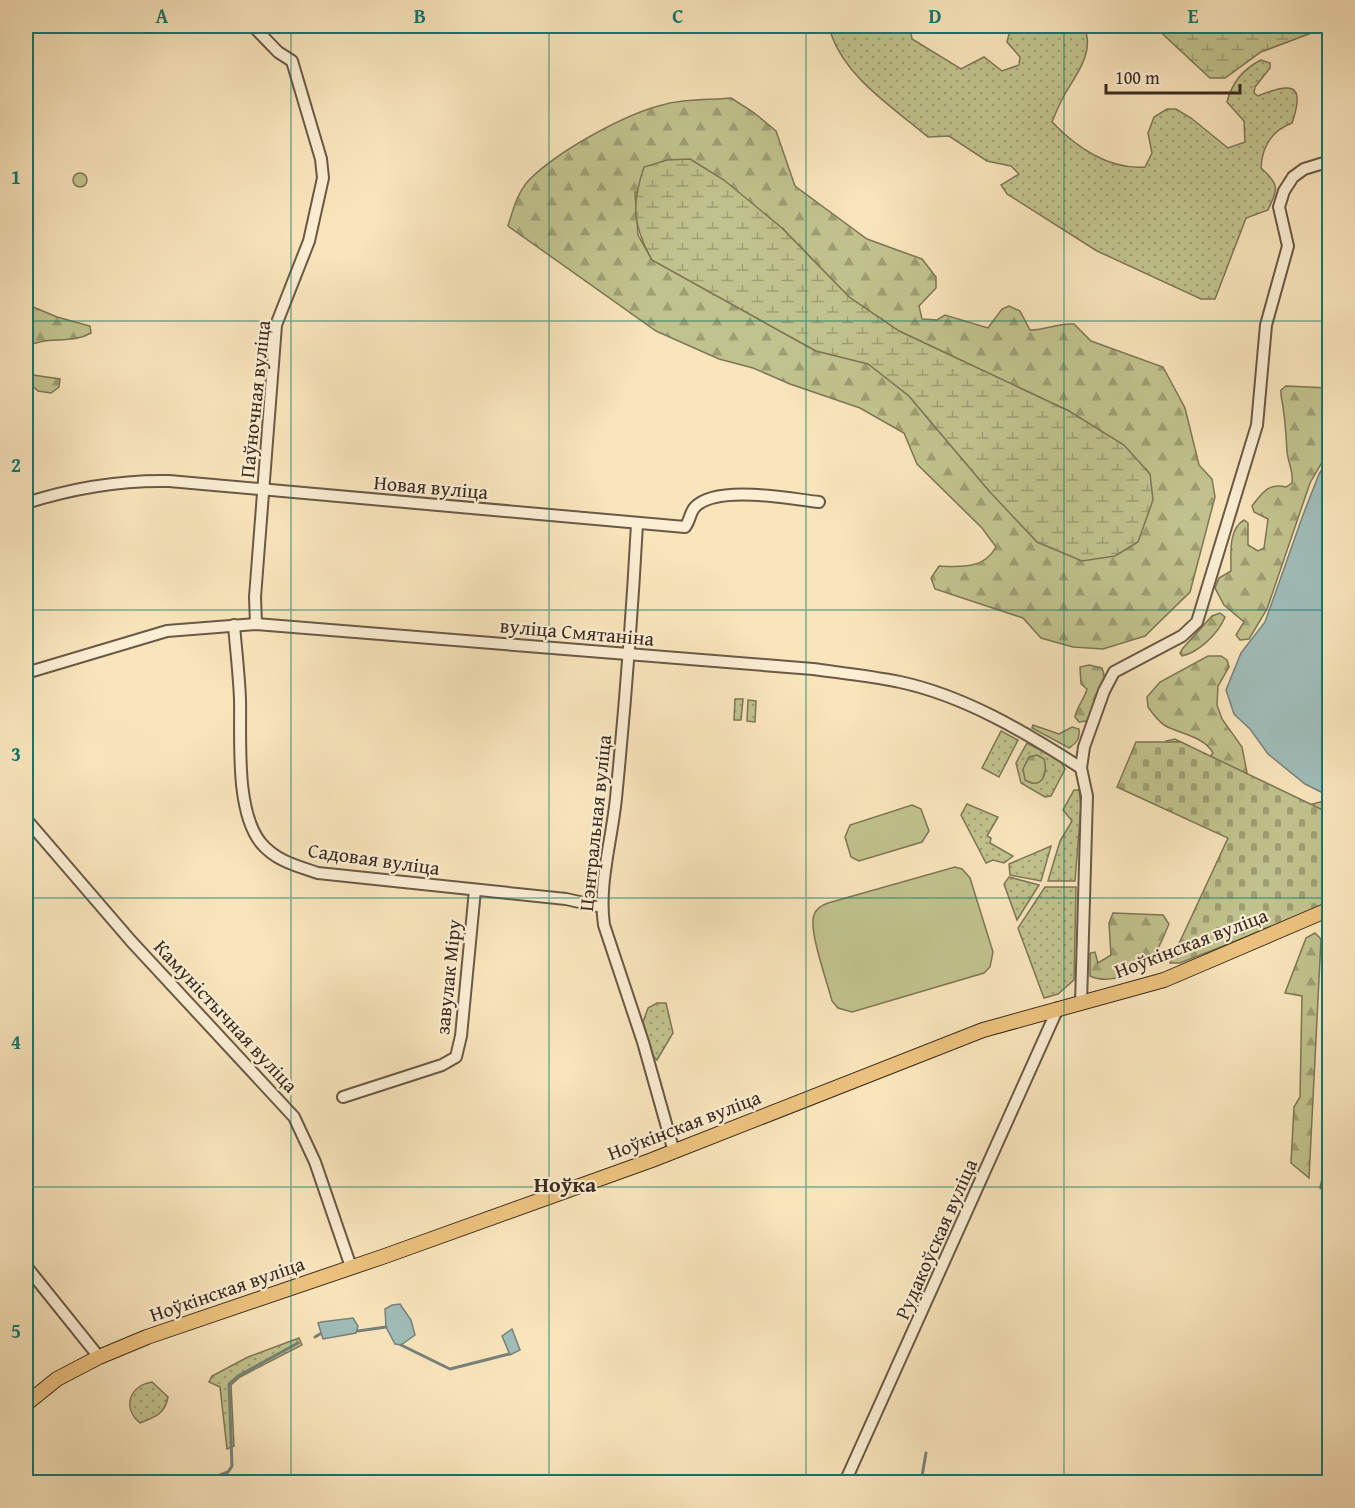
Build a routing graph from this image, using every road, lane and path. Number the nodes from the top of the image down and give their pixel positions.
1 (253, 26) edge
2 (1329, 161) edge
3 (264, 490) junction
4 (819, 502) dead end
5 (26, 503) edge
6 (637, 524) junction
7 (256, 624) junction
8 (234, 625) junction
9 (630, 654) junction
10 (26, 673) edge
11 (1081, 768) junction
12 (26, 819) edge
13 (475, 890) junction
14 (602, 907) junction
15 (1329, 909) edge
16 (1081, 1003) junction
17 (1058, 1008) junction
18 (343, 1097) dead end
19 (674, 1152) junction
20 (26, 1266) edge
21 (351, 1267) junction
22 (99, 1357) junction
23 (26, 1404) edge
24 (845, 1482) edge

1 - 3 street, Паўночная вуліца
2 - 11 street
3 - 5 street, Новая вуліца
3 - 6 street, Новая вуліца
3 - 7 street, Паўночная вуліца
4 - 6 street, Новая вуліца
6 - 9 street, Цэнтральная вуліца
7 - 8 street, вуліца Смятаніна
7 - 9 street, вуліца Смятаніна
8 - 10 street, вуліца Смятаніна
8 - 13 street, Садовая вуліца
9 - 11 street, вуліца Смятаніна
9 - 14 street, Цэнтральная вуліца
11 - 16 street
12 - 21 street, Камуністычная вуліца
13 - 14 street, Садовая вуліца
13 - 18 street, завулак Міру
14 - 19 street, Цэнтральная вуліца
15 - 16 main road, Ноўкінская вуліца
16 - 17 main road, Ноўкінская вуліца
17 - 19 main road, Ноўкінская вуліца
17 - 24 street, Рудакоўская вуліца
19 - 21 main road, Ноўкінская вуліца
20 - 22 street
21 - 22 main road, Ноўкінская вуліца
22 - 23 main road, Ноўкінская вуліца

